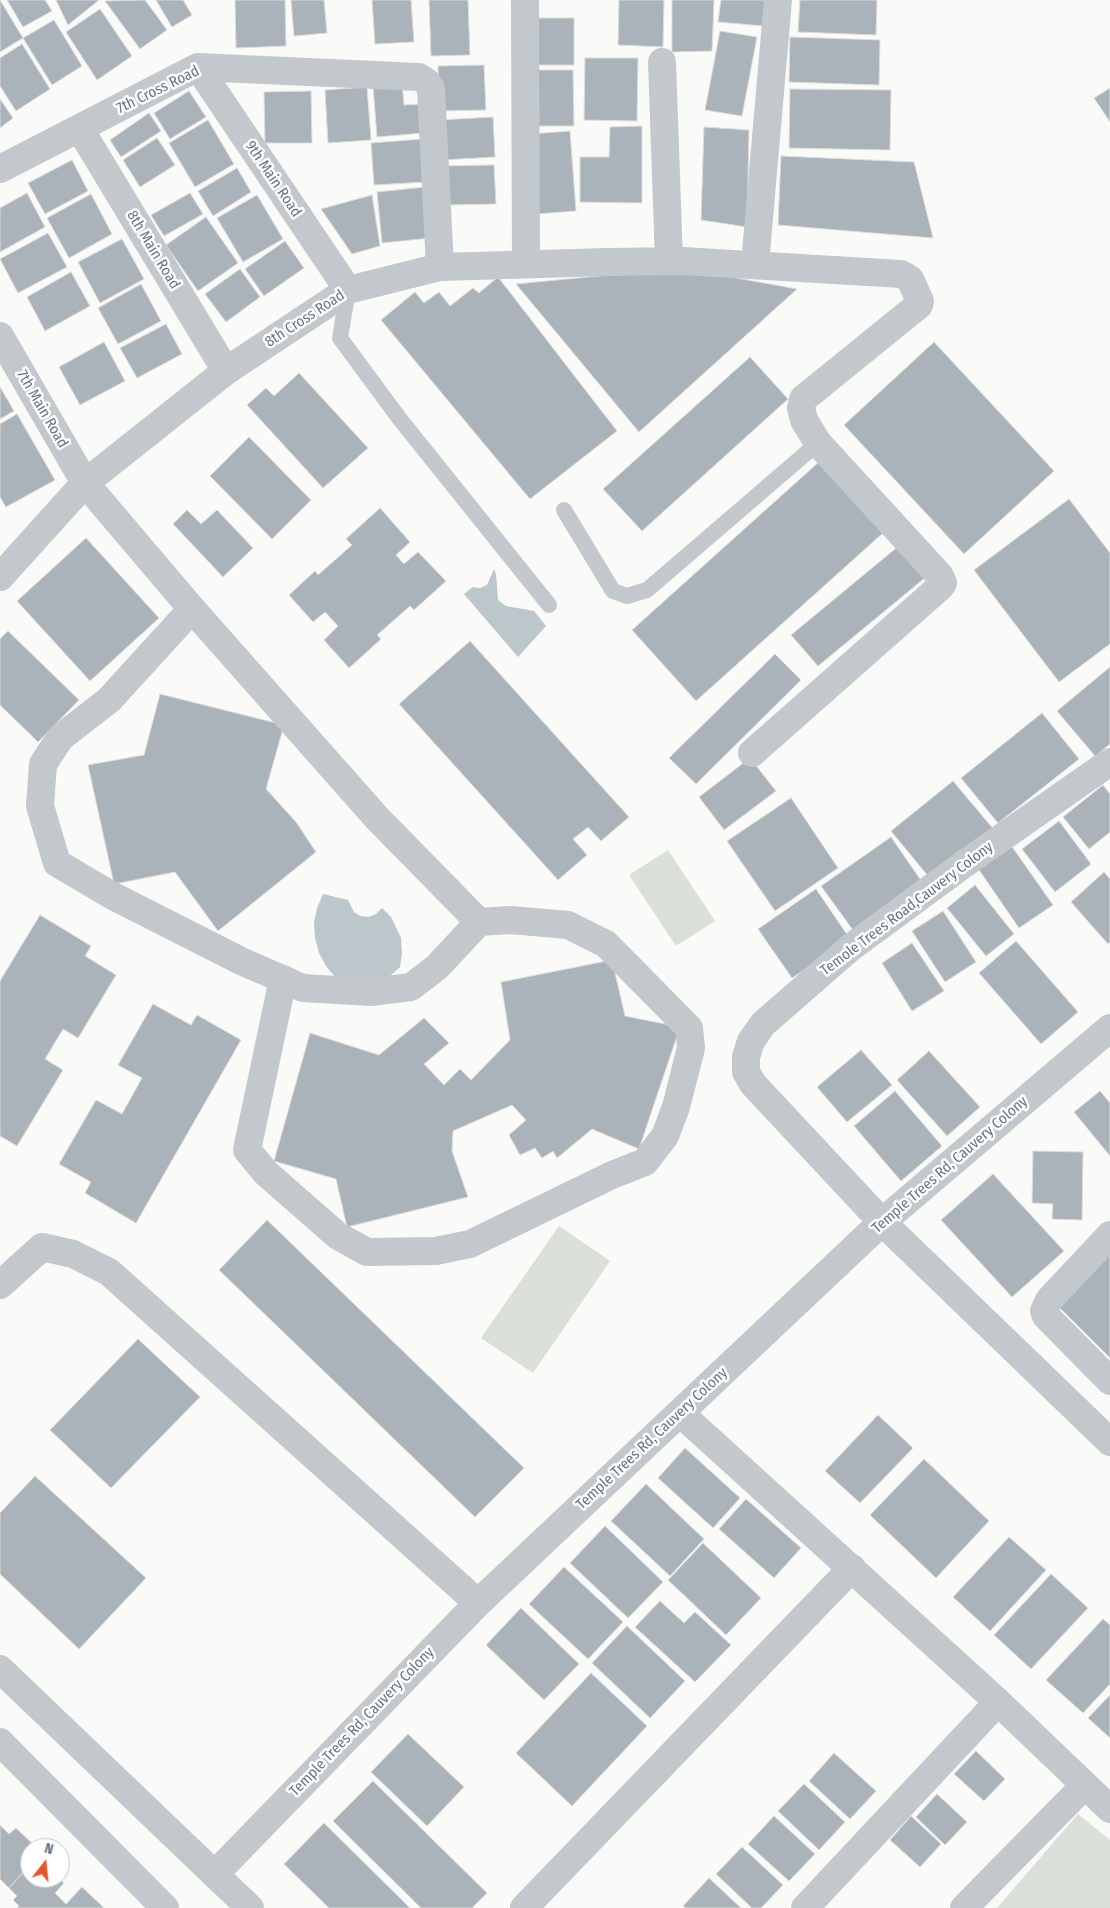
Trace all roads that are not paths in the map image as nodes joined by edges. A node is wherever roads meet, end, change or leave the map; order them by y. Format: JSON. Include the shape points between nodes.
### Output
{"nodes":[{"id":1,"x":524,"y":0,"type":"edge"},
{"id":2,"x":778,"y":0,"type":"edge"},
{"id":3,"x":662,"y":62,"type":"dead end"},
{"id":4,"x":198,"y":67,"type":"junction"},
{"id":5,"x":80,"y":129,"type":"junction"},
{"id":6,"x":0,"y":169,"type":"edge"},
{"id":7,"x":669,"y":261,"type":"junction"},
{"id":8,"x":526,"y":264,"type":"junction"},
{"id":9,"x":755,"y":264,"type":"junction"},
{"id":10,"x":440,"y":266,"type":"junction"},
{"id":11,"x":348,"y":290,"type":"junction"},
{"id":12,"x":0,"y":336,"type":"edge"},
{"id":13,"x":226,"y":372,"type":"junction"},
{"id":14,"x":818,"y":443,"type":"junction"},
{"id":15,"x":85,"y":483,"type":"junction"},
{"id":16,"x":564,"y":510,"type":"dead end"},
{"id":17,"x":0,"y":577,"type":"edge"},
{"id":18,"x":550,"y":605,"type":"dead end"},
{"id":19,"x":192,"y":609,"type":"junction"},
{"id":20,"x":752,"y":753,"type":"dead end"},
{"id":21,"x":1110,"y":762,"type":"edge"},
{"id":22,"x":478,"y":922,"type":"junction"},
{"id":23,"x":283,"y":979,"type":"junction"},
{"id":24,"x":1110,"y":1028,"type":"edge"},
{"id":25,"x":882,"y":1222,"type":"junction"},
{"id":26,"x":1110,"y":1235,"type":"edge"},
{"id":27,"x":0,"y":1285,"type":"edge"},
{"id":28,"x":1110,"y":1381,"type":"edge"},
{"id":29,"x":680,"y":1413,"type":"junction"},
{"id":30,"x":1110,"y":1442,"type":"edge"},
{"id":31,"x":852,"y":1568,"type":"junction"},
{"id":32,"x":478,"y":1602,"type":"junction"},
{"id":33,"x":0,"y":1669,"type":"edge"},
{"id":34,"x":998,"y":1702,"type":"junction"},
{"id":35,"x":0,"y":1742,"type":"edge"},
{"id":36,"x":1084,"y":1786,"type":"junction"},
{"id":37,"x":1110,"y":1809,"type":"edge"},
{"id":38,"x":215,"y":1874,"type":"junction"},
{"id":39,"x":165,"y":1908,"type":"edge"},
{"id":40,"x":250,"y":1908,"type":"edge"},
{"id":41,"x":524,"y":1908,"type":"edge"},
{"id":42,"x":805,"y":1908,"type":"edge"},
{"id":43,"x":964,"y":1908,"type":"edge"}],
"edges":[{"from":1,"to":8,"type":"street"},
{"from":2,"to":9,"type":"street"},
{"from":3,"to":7,"type":"street"},
{"from":4,"to":5,"type":"street","name":"7th Cross Road"},
{"from":4,"to":10,"type":"street","name":"7th Cross Road","via":[[419,77],[427,82],[431,89]]},
{"from":4,"to":11,"type":"street","name":"9th Main Road"},
{"from":5,"to":6,"type":"street","name":"7th Cross Road"},
{"from":5,"to":13,"type":"street","name":"8th Main Road"},
{"from":7,"to":8,"type":"street","name":"8th Cross Road"},
{"from":7,"to":9,"type":"street","name":"8th Cross Road"},
{"from":8,"to":10,"type":"street","name":"8th Cross Road"},
{"from":9,"to":14,"type":"street","name":"8th Cross Road","via":[[901,274],[910,279],[920,301],[803,399],[804,420]]},
{"from":10,"to":11,"type":"street","name":"8th Cross Road"},
{"from":11,"to":13,"type":"street","name":"8th Cross Road"},
{"from":11,"to":18,"type":"lane","via":[[340,338],[399,418]]},
{"from":12,"to":15,"type":"street","name":"7th Main Road"},
{"from":13,"to":15,"type":"street","name":"8th Cross Road"},
{"from":14,"to":16,"type":"lane","via":[[647,590],[627,596],[613,591]]},
{"from":14,"to":20,"type":"street","via":[[943,583]]},
{"from":15,"to":17,"type":"street","name":"8th Cross Road"},
{"from":15,"to":19,"type":"street","name":"7th Main Road"},
{"from":19,"to":22,"type":"street","name":"7th Main Road","via":[[377,818]]},
{"from":19,"to":23,"type":"street","via":[[109,700],[60,738],[43,764],[40,806],[57,863],[111,895]]},
{"from":21,"to":25,"type":"street","name":"Temole Trees Road,Cauvery Colony","via":[[850,948],[763,1024],[751,1041],[746,1072],[753,1084]]},
{"from":22,"to":23,"type":"street","via":[[437,967],[411,987],[371,992],[303,988]]},
{"from":22,"to":23,"type":"street","via":[[510,920],[568,925],[606,944],[689,1028],[691,1048],[676,1107],[664,1136],[644,1162],[470,1244],[436,1252],[367,1252],[338,1236],[266,1173],[247,1150]]},
{"from":24,"to":25,"type":"street","name":"Temple Trees Rd, Cauvery Colony"},
{"from":25,"to":29,"type":"street","name":"Temple Trees Rd, Cauvery Colony"},
{"from":25,"to":30,"type":"street"},
{"from":26,"to":28,"type":"street","via":[[1049,1300],[1044,1311]]},
{"from":27,"to":32,"type":"street","via":[[42,1247],[73,1254],[109,1272]]},
{"from":29,"to":31,"type":"street"},
{"from":29,"to":32,"type":"street","name":"Temple Trees Rd, Cauvery Colony"},
{"from":31,"to":34,"type":"street"},
{"from":31,"to":41,"type":"street"},
{"from":32,"to":38,"type":"street","name":"Temple Trees Rd, Cauvery Colony"},
{"from":33,"to":38,"type":"street"},
{"from":34,"to":36,"type":"street"},
{"from":34,"to":42,"type":"street"},
{"from":35,"to":39,"type":"street"},
{"from":36,"to":37,"type":"street"},
{"from":36,"to":43,"type":"street"},
{"from":38,"to":40,"type":"street"}]}
